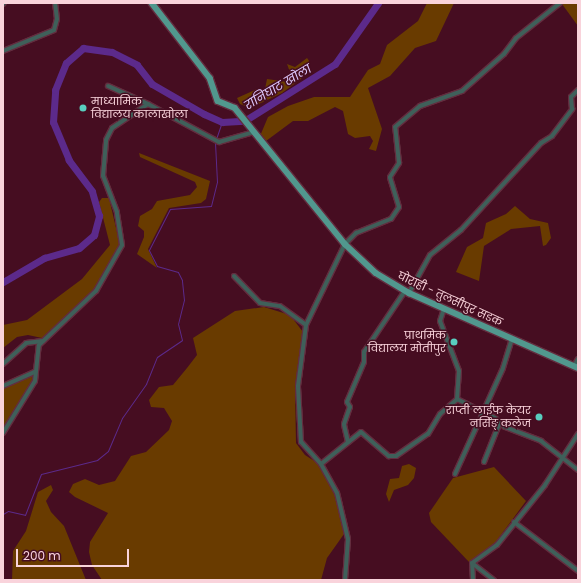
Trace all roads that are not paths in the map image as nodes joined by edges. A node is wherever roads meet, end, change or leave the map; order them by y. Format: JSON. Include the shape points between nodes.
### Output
{"nodes":[{"id":1,"x":55,"y":3,"type":"edge"},
{"id":2,"x":152,"y":3,"type":"edge"},
{"id":3,"x":560,"y":3,"type":"edge"},
{"id":4,"x":4,"y":49,"type":"edge"},
{"id":5,"x":108,"y":86,"type":"dead end"},
{"id":6,"x":578,"y":90,"type":"edge"},
{"id":7,"x":148,"y":104,"type":"junction"},
{"id":8,"x":253,"y":132,"type":"junction"},
{"id":9,"x":345,"y":244,"type":"junction"},
{"id":10,"x":234,"y":276,"type":"dead end"},
{"id":11,"x":407,"y":292,"type":"junction"},
{"id":12,"x":444,"y":309,"type":"junction"},
{"id":13,"x":306,"y":325,"type":"junction"},
{"id":14,"x":512,"y":339,"type":"junction"},
{"id":15,"x":44,"y":341,"type":"junction"},
{"id":16,"x":578,"y":359,"type":"edge"},
{"id":17,"x":3,"y":364,"type":"edge"},
{"id":18,"x":576,"y":367,"type":"edge"},
{"id":19,"x":36,"y":371,"type":"junction"},
{"id":20,"x":3,"y":386,"type":"edge"},
{"id":21,"x":457,"y":399,"type":"junction"},
{"id":22,"x":482,"y":411,"type":"junction"},
{"id":23,"x":500,"y":422,"type":"junction"},
{"id":24,"x":3,"y":433,"type":"edge"},
{"id":25,"x":578,"y":434,"type":"edge"},
{"id":26,"x":348,"y":442,"type":"junction"},
{"id":27,"x":564,"y":458,"type":"junction"},
{"id":28,"x":484,"y":462,"type":"dead end"},
{"id":29,"x":321,"y":464,"type":"junction"},
{"id":30,"x":578,"y":470,"type":"edge"},
{"id":31,"x":455,"y":474,"type":"dead end"},
{"id":32,"x":514,"y":522,"type":"junction"},
{"id":33,"x":472,"y":563,"type":"junction"},
{"id":34,"x":578,"y":571,"type":"edge"},
{"id":35,"x":345,"y":580,"type":"edge"},
{"id":36,"x":473,"y":580,"type":"edge"},
{"id":37,"x":494,"y":580,"type":"edge"}],
"edges":[{"from":1,"to":4,"type":"street","via":[[57,19],[54,30],[46,36]]},
{"from":2,"to":8,"type":"main road","name":"घोराही - तुलसीपुर सडक","via":[[210,78],[218,101],[235,108]]},
{"from":3,"to":9,"type":"street","via":[[516,38],[504,54],[462,90],[420,106],[395,127],[399,164],[390,177],[399,207],[391,218],[356,233]]},
{"from":5,"to":7,"type":"street"},
{"from":6,"to":11,"type":"street","via":[[571,97],[572,109],[552,136],[540,143],[461,230],[430,255]]},
{"from":7,"to":8,"type":"street","via":[[219,142]]},
{"from":7,"to":15,"type":"street","via":[[112,128],[106,140],[107,160],[103,176],[117,212],[122,240],[120,251],[96,291]]},
{"from":8,"to":9,"type":"main road","name":"घोराही - तुलसीपुर सडक"},
{"from":9,"to":11,"type":"main road","name":"घोराही - तुलसीपुर सडक","via":[[376,273]]},
{"from":9,"to":13,"type":"street"},
{"from":10,"to":13,"type":"street","via":[[260,303],[280,306]]},
{"from":11,"to":12,"type":"main road","name":"घोराही - तुलसीपुर सडक"},
{"from":11,"to":26,"type":"street","via":[[364,352],[364,362],[348,402],[350,407],[344,424]]},
{"from":12,"to":14,"type":"main road","name":"घोराही - तुलसीपुर सडक"},
{"from":12,"to":21,"type":"street","via":[[440,321],[459,371]]},
{"from":13,"to":29,"type":"street","via":[[298,386],[301,442]]},
{"from":14,"to":18,"type":"main road","name":"घोराही - तुलसीपुर सडक"},
{"from":14,"to":22,"type":"street"},
{"from":15,"to":17,"type":"street","via":[[26,343]]},
{"from":15,"to":19,"type":"street","via":[[35,356]]},
{"from":16,"to":18,"type":"street"},
{"from":19,"to":20,"type":"street"},
{"from":19,"to":24,"type":"street","via":[[27,399]]},
{"from":21,"to":22,"type":"street"},
{"from":21,"to":26,"type":"street","via":[[440,414],[428,434],[396,456],[389,456],[361,432]]},
{"from":22,"to":23,"type":"street"},
{"from":22,"to":31,"type":"street"},
{"from":23,"to":27,"type":"street","via":[[541,441]]},
{"from":23,"to":28,"type":"street"},
{"from":25,"to":27,"type":"street"},
{"from":26,"to":29,"type":"street"},
{"from":27,"to":30,"type":"street"},
{"from":27,"to":32,"type":"street"},
{"from":29,"to":35,"type":"street","via":[[337,493],[347,530]]},
{"from":32,"to":33,"type":"street","via":[[498,545]]},
{"from":32,"to":34,"type":"street"},
{"from":33,"to":36,"type":"street"},
{"from":33,"to":37,"type":"street"}]}
